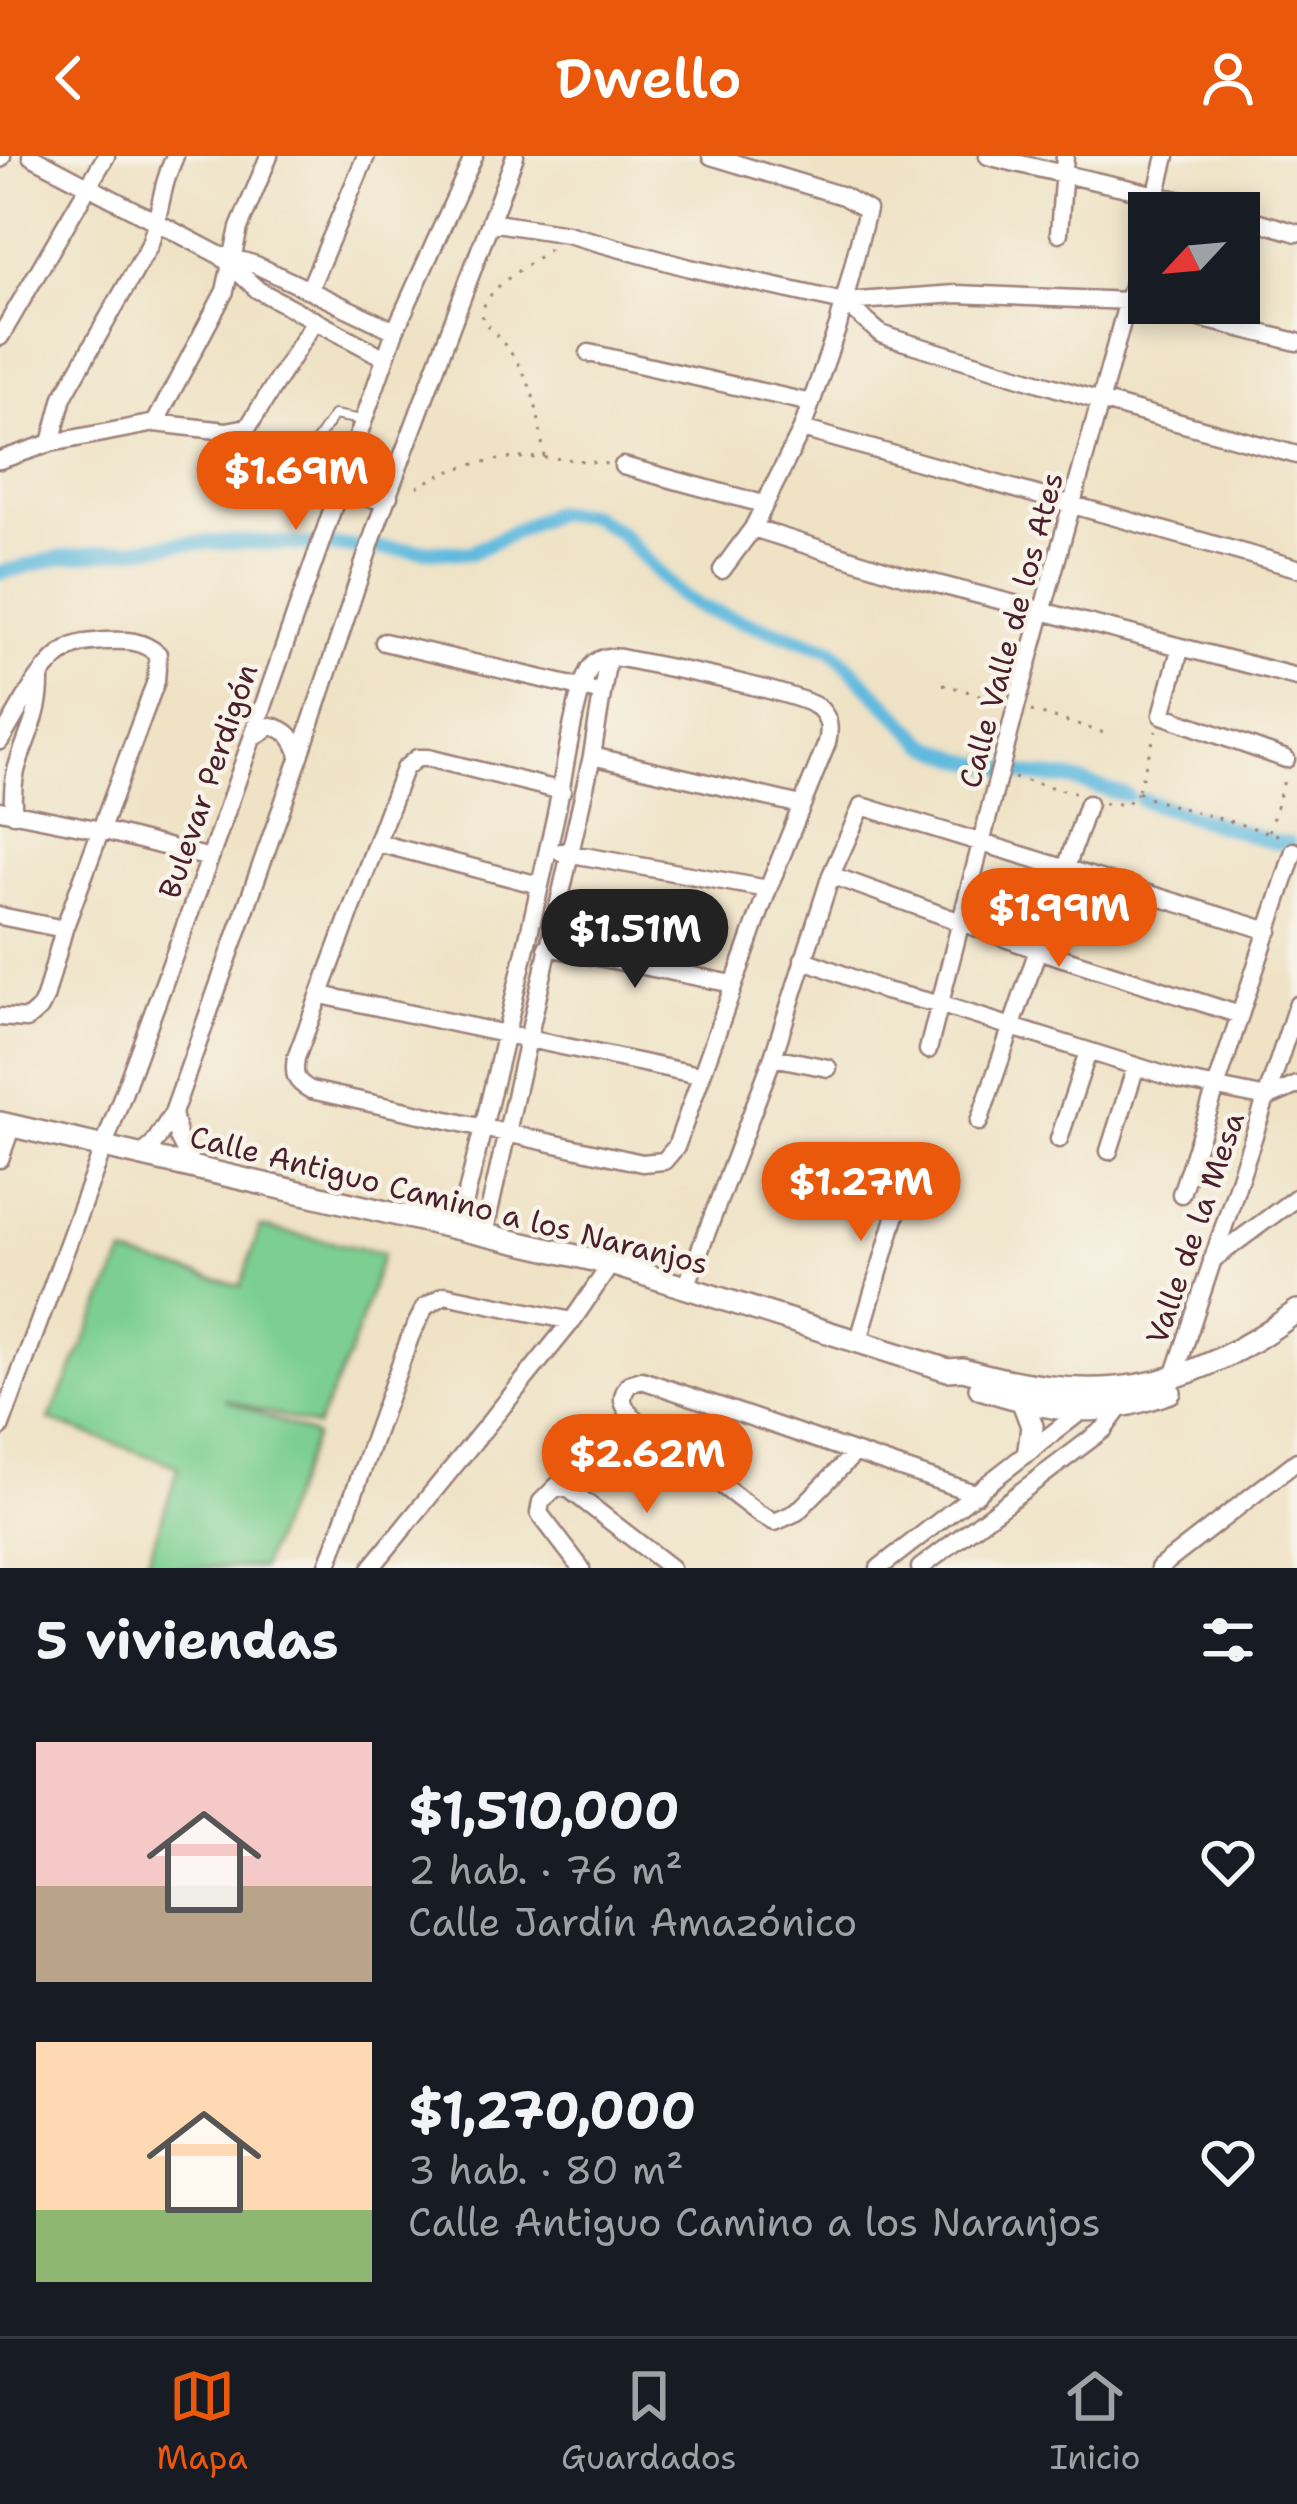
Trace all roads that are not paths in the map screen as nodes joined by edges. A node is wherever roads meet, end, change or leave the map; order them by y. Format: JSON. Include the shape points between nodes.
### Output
{"nodes":[{"id":1,"x":31,"y":156,"type":"edge"},
{"id":2,"x":106,"y":156,"type":"edge"},
{"id":3,"x":175,"y":156,"type":"edge"},
{"id":4,"x":269,"y":156,"type":"edge"},
{"id":5,"x":366,"y":156,"type":"edge"},
{"id":6,"x":474,"y":156,"type":"edge"},
{"id":7,"x":514,"y":156,"type":"edge"},
{"id":8,"x":711,"y":156,"type":"edge"},
{"id":9,"x":988,"y":156,"type":"edge"},
{"id":10,"x":1065,"y":156,"type":"edge"},
{"id":11,"x":1166,"y":156,"type":"edge"},
{"id":12,"x":1064,"y":176,"type":"junction"},
{"id":13,"x":86,"y":184,"type":"junction"},
{"id":14,"x":1152,"y":192,"type":"edge"},
{"id":15,"x":1157,"y":192,"type":"edge"},
{"id":16,"x":490,"y":222,"type":"junction"},
{"id":17,"x":1260,"y":222,"type":"edge"},
{"id":18,"x":158,"y":223,"type":"junction"},
{"id":19,"x":1059,"y":233,"type":"dead end"},
{"id":20,"x":1297,"y":233,"type":"edge"},
{"id":21,"x":229,"y":260,"type":"junction"},
{"id":22,"x":309,"y":290,"type":"junction"},
{"id":23,"x":1128,"y":301,"type":"edge"},
{"id":24,"x":844,"y":302,"type":"junction"},
{"id":25,"x":1128,"y":308,"type":"edge"},
{"id":26,"x":314,"y":322,"type":"junction"},
{"id":27,"x":1221,"y":324,"type":"edge"},
{"id":28,"x":395,"y":331,"type":"junction"},
{"id":29,"x":0,"y":337,"type":"edge"},
{"id":30,"x":1297,"y":343,"type":"edge"},
{"id":31,"x":589,"y":353,"type":"dead end"},
{"id":32,"x":385,"y":358,"type":"junction"},
{"id":33,"x":1100,"y":401,"type":"junction"},
{"id":34,"x":811,"y":403,"type":"junction"},
{"id":35,"x":363,"y":421,"type":"junction"},
{"id":36,"x":155,"y":423,"type":"junction"},
{"id":37,"x":802,"y":429,"type":"junction"},
{"id":38,"x":51,"y":443,"type":"junction"},
{"id":39,"x":1297,"y":455,"type":"edge"},
{"id":40,"x":0,"y":460,"type":"edge"},
{"id":41,"x":302,"y":462,"type":"dead end"},
{"id":42,"x":623,"y":466,"type":"road end"},
{"id":43,"x":343,"y":476,"type":"junction"},
{"id":44,"x":389,"y":496,"type":"junction"},
{"id":45,"x":1072,"y":503,"type":"junction"},
{"id":46,"x":763,"y":504,"type":"junction"},
{"id":47,"x":753,"y":528,"type":"junction"},
{"id":48,"x":1297,"y":568,"type":"edge"},
{"id":49,"x":722,"y":570,"type":"dead end"},
{"id":50,"x":1043,"y":611,"type":"junction"},
{"id":51,"x":384,"y":642,"type":"dead end"},
{"id":52,"x":1180,"y":650,"type":"junction"},
{"id":53,"x":603,"y":658,"type":"junction"},
{"id":54,"x":1297,"y":677,"type":"edge"},
{"id":55,"x":40,"y":679,"type":"junction"},
{"id":56,"x":583,"y":688,"type":"junction"},
{"id":57,"x":604,"y":694,"type":"junction"},
{"id":58,"x":252,"y":738,"type":"junction"},
{"id":59,"x":0,"y":741,"type":"edge"},
{"id":60,"x":300,"y":756,"type":"junction"},
{"id":61,"x":592,"y":756,"type":"junction"},
{"id":62,"x":1286,"y":759,"type":"road end"},
{"id":63,"x":562,"y":790,"type":"junction"},
{"id":64,"x":1088,"y":804,"type":"road end"},
{"id":65,"x":801,"y":805,"type":"junction"},
{"id":66,"x":7,"y":812,"type":"edge"},
{"id":67,"x":101,"y":830,"type":"junction"},
{"id":68,"x":378,"y":843,"type":"junction"},
{"id":69,"x":984,"y":843,"type":"junction"},
{"id":70,"x":1292,"y":845,"type":"road end"},
{"id":71,"x":548,"y":850,"type":"junction"},
{"id":72,"x":568,"y":854,"type":"junction"},
{"id":73,"x":210,"y":858,"type":"junction"},
{"id":74,"x":1066,"y":871,"type":"junction"},
{"id":75,"x":831,"y":875,"type":"junction"},
{"id":76,"x":539,"y":885,"type":"junction"},
{"id":77,"x":768,"y":889,"type":"junction"},
{"id":78,"x":0,"y":916,"type":"edge"},
{"id":79,"x":964,"y":921,"type":"junction"},
{"id":80,"x":64,"y":929,"type":"junction"},
{"id":81,"x":1268,"y":931,"type":"junction"},
{"id":82,"x":547,"y":947,"type":"junction"},
{"id":83,"x":1039,"y":950,"type":"junction"},
{"id":84,"x":803,"y":959,"type":"junction"},
{"id":85,"x":733,"y":984,"type":"junction"},
{"id":86,"x":321,"y":995,"type":"junction"},
{"id":87,"x":942,"y":1005,"type":"junction"},
{"id":88,"x":1297,"y":1005,"type":"edge"},
{"id":89,"x":1240,"y":1015,"type":"junction"},
{"id":90,"x":0,"y":1017,"type":"edge"},
{"id":91,"x":1010,"y":1027,"type":"junction"},
{"id":92,"x":517,"y":1037,"type":"junction"},
{"id":93,"x":928,"y":1050,"type":"dead end"},
{"id":94,"x":1088,"y":1052,"type":"junction"},
{"id":95,"x":773,"y":1057,"type":"junction"},
{"id":96,"x":1136,"y":1066,"type":"junction"},
{"id":97,"x":829,"y":1068,"type":"dead end"},
{"id":98,"x":700,"y":1076,"type":"junction"},
{"id":99,"x":1297,"y":1085,"type":"edge"},
{"id":100,"x":1214,"y":1088,"type":"junction"},
{"id":101,"x":1268,"y":1098,"type":"junction"},
{"id":102,"x":173,"y":1113,"type":"junction"},
{"id":103,"x":979,"y":1123,"type":"dead end"},
{"id":104,"x":6,"y":1124,"type":"edge"},
{"id":105,"x":484,"y":1128,"type":"junction"},
{"id":106,"x":507,"y":1134,"type":"junction"},
{"id":107,"x":1059,"y":1139,"type":"dead end"},
{"id":108,"x":104,"y":1146,"type":"junction"},
{"id":109,"x":1109,"y":1151,"type":"dead end"},
{"id":110,"x":141,"y":1155,"type":"junction"},
{"id":111,"x":0,"y":1159,"type":"edge"},
{"id":112,"x":912,"y":1160,"type":"dead end"},
{"id":113,"x":194,"y":1168,"type":"junction"},
{"id":114,"x":1181,"y":1194,"type":"dead end"},
{"id":115,"x":1297,"y":1197,"type":"edge"},
{"id":116,"x":458,"y":1229,"type":"junction"},
{"id":117,"x":484,"y":1234,"type":"junction"},
{"id":118,"x":1211,"y":1260,"type":"junction"},
{"id":119,"x":611,"y":1264,"type":"junction"},
{"id":120,"x":686,"y":1287,"type":"junction"},
{"id":121,"x":1297,"y":1311,"type":"edge"},
{"id":122,"x":572,"y":1321,"type":"junction"},
{"id":123,"x":1297,"y":1328,"type":"edge"},
{"id":124,"x":858,"y":1343,"type":"junction"},
{"id":125,"x":948,"y":1370,"type":"junction"},
{"id":126,"x":1174,"y":1376,"type":"junction"},
{"id":127,"x":1100,"y":1391,"type":"junction"},
{"id":128,"x":1125,"y":1397,"type":"junction"},
{"id":129,"x":1023,"y":1402,"type":"junction"},
{"id":130,"x":1082,"y":1412,"type":"junction"},
{"id":131,"x":0,"y":1427,"type":"edge"},
{"id":132,"x":1029,"y":1449,"type":"junction"},
{"id":133,"x":855,"y":1453,"type":"junction"},
{"id":134,"x":1297,"y":1461,"type":"edge"},
{"id":135,"x":977,"y":1494,"type":"junction"},
{"id":136,"x":327,"y":1568,"type":"edge"},
{"id":137,"x":371,"y":1568,"type":"edge"},
{"id":138,"x":581,"y":1568,"type":"edge"},
{"id":139,"x":671,"y":1568,"type":"edge"},
{"id":140,"x":879,"y":1568,"type":"edge"},
{"id":141,"x":920,"y":1568,"type":"edge"},
{"id":142,"x":1159,"y":1568,"type":"edge"}],
"edges":[{"from":1,"to":13,"type":"street"},
{"from":2,"to":13,"type":"street"},
{"from":3,"to":18,"type":"street","via":[[158,198]]},
{"from":4,"to":21,"type":"street"},
{"from":5,"to":22,"type":"street"},
{"from":6,"to":28,"type":"street","name":"Bulevar Perdigón"},
{"from":7,"to":16,"type":"street"},
{"from":8,"to":24,"type":"street","via":[[867,210]]},
{"from":9,"to":12,"type":"street"},
{"from":10,"to":12,"type":"street"},
{"from":11,"to":15,"type":"street"},
{"from":12,"to":14,"type":"street"},
{"from":12,"to":19,"type":"street"},
{"from":13,"to":18,"type":"street"},
{"from":13,"to":29,"type":"street"},
{"from":16,"to":24,"type":"street"},
{"from":16,"to":44,"type":"street"},
{"from":17,"to":20,"type":"street"},
{"from":18,"to":21,"type":"street"},
{"from":18,"to":38,"type":"street","via":[[63,397]]},
{"from":21,"to":22,"type":"street"},
{"from":21,"to":26,"type":"street","via":[[259,290]]},
{"from":21,"to":36,"type":"street","via":[[225,291]]},
{"from":22,"to":28,"type":"street"},
{"from":23,"to":24,"type":"street","via":[[956,294]]},
{"from":24,"to":33,"type":"street","via":[[881,334]]},
{"from":24,"to":34,"type":"street"},
{"from":25,"to":33,"type":"street","name":"Calle Valle de los Ates"},
{"from":26,"to":32,"type":"street"},
{"from":26,"to":36,"type":"street","via":[[248,427]]},
{"from":27,"to":30,"type":"street"},
{"from":28,"to":32,"type":"street","name":"Bulevar Perdigón"},
{"from":31,"to":34,"type":"street"},
{"from":32,"to":35,"type":"street","name":"Bulevar Perdigón"},
{"from":33,"to":39,"type":"street"},
{"from":33,"to":45,"type":"street","name":"Calle Valle de los Ates"},
{"from":34,"to":37,"type":"street"},
{"from":35,"to":41,"type":"lane","via":[[334,415]]},
{"from":35,"to":43,"type":"street","name":"Bulevar Perdigón"},
{"from":36,"to":38,"type":"street"},
{"from":37,"to":45,"type":"street"},
{"from":37,"to":46,"type":"street"},
{"from":38,"to":40,"type":"street"},
{"from":42,"to":46,"type":"street"},
{"from":43,"to":44,"type":"street","via":[[356,496]]},
{"from":43,"to":58,"type":"street","name":"Bulevar Perdigón"},
{"from":44,"to":60,"type":"street"},
{"from":45,"to":48,"type":"street"},
{"from":45,"to":50,"type":"street","name":"Calle Valle de los Ates"},
{"from":46,"to":47,"type":"street"},
{"from":47,"to":49,"type":"street"},
{"from":47,"to":50,"type":"street"},
{"from":50,"to":52,"type":"street"},
{"from":50,"to":69,"type":"street","name":"Calle Valle de los Ates"},
{"from":51,"to":56,"type":"street"},
{"from":52,"to":54,"type":"street"},
{"from":52,"to":62,"type":"street","via":[[1162,715]]},
{"from":53,"to":56,"type":"street"},
{"from":53,"to":57,"type":"street"},
{"from":53,"to":65,"type":"street","via":[[796,698],[823,711],[827,743]]},
{"from":55,"to":59,"type":"street"},
{"from":55,"to":66,"type":"street"},
{"from":55,"to":67,"type":"street","via":[[81,643],[140,642],[158,655],[156,681]]},
{"from":56,"to":57,"type":"street"},
{"from":56,"to":63,"type":"street"},
{"from":57,"to":61,"type":"street"},
{"from":58,"to":60,"type":"street","via":[[282,728]]},
{"from":58,"to":73,"type":"street","name":"Bulevar Perdigón"},
{"from":60,"to":102,"type":"street"},
{"from":61,"to":65,"type":"street"},
{"from":61,"to":72,"type":"street"},
{"from":63,"to":68,"type":"street","via":[[417,758],[404,769]]},
{"from":63,"to":71,"type":"street"},
{"from":64,"to":74,"type":"street"},
{"from":65,"to":77,"type":"street"},
{"from":66,"to":67,"type":"street"},
{"from":67,"to":73,"type":"street"},
{"from":67,"to":80,"type":"street"},
{"from":68,"to":76,"type":"street"},
{"from":68,"to":86,"type":"street"},
{"from":69,"to":74,"type":"street"},
{"from":69,"to":75,"type":"street","via":[[862,806]]},
{"from":69,"to":79,"type":"street","name":"Calle Valle de los Ates"},
{"from":70,"to":81,"type":"street"},
{"from":71,"to":72,"type":"street"},
{"from":71,"to":76,"type":"street"},
{"from":72,"to":77,"type":"street"},
{"from":72,"to":82,"type":"street"},
{"from":73,"to":108,"type":"street","name":"Bulevar Perdigón"},
{"from":74,"to":81,"type":"street"},
{"from":74,"to":83,"type":"street"},
{"from":75,"to":79,"type":"street"},
{"from":75,"to":84,"type":"street"},
{"from":76,"to":92,"type":"street"},
{"from":77,"to":85,"type":"street"},
{"from":78,"to":80,"type":"street"},
{"from":79,"to":83,"type":"street"},
{"from":79,"to":87,"type":"street","name":"Calle Valle de los Ates"},
{"from":80,"to":90,"type":"street","via":[[40,1008],[27,1018]]},
{"from":81,"to":89,"type":"street"},
{"from":82,"to":85,"type":"street"},
{"from":82,"to":92,"type":"street"},
{"from":83,"to":89,"type":"street"},
{"from":83,"to":91,"type":"street"},
{"from":84,"to":87,"type":"street"},
{"from":84,"to":95,"type":"street"},
{"from":85,"to":98,"type":"street"},
{"from":86,"to":92,"type":"street"},
{"from":86,"to":105,"type":"street","via":[[296,1058],[299,1084]]},
{"from":87,"to":91,"type":"street"},
{"from":87,"to":93,"type":"street","name":"Calle Valle de los Ates"},
{"from":88,"to":101,"type":"street","name":"Valle de la Mesa"},
{"from":89,"to":100,"type":"street"},
{"from":91,"to":94,"type":"street"},
{"from":91,"to":103,"type":"street"},
{"from":92,"to":98,"type":"street"},
{"from":92,"to":105,"type":"street"},
{"from":92,"to":106,"type":"street"},
{"from":94,"to":96,"type":"street"},
{"from":94,"to":107,"type":"street"},
{"from":95,"to":97,"type":"street"},
{"from":95,"to":120,"type":"street"},
{"from":96,"to":100,"type":"street"},
{"from":96,"to":109,"type":"street"},
{"from":98,"to":106,"type":"street","via":[[664,1161]]},
{"from":99,"to":101,"type":"street"},
{"from":100,"to":101,"type":"street"},
{"from":100,"to":114,"type":"street"},
{"from":101,"to":118,"type":"street","name":"Valle de la Mesa"},
{"from":102,"to":110,"type":"street"},
{"from":102,"to":113,"type":"street"},
{"from":104,"to":108,"type":"street","name":"Calle Antiguo Camino a los Naranjos"},
{"from":104,"to":111,"type":"street"},
{"from":105,"to":106,"type":"street"},
{"from":105,"to":116,"type":"street"},
{"from":106,"to":117,"type":"street"},
{"from":108,"to":110,"type":"street","name":"Calle Antiguo Camino a los Naranjos"},
{"from":108,"to":131,"type":"street","name":"Bulevar Perdigón"},
{"from":110,"to":113,"type":"street","name":"Calle Antiguo Camino a los Naranjos"},
{"from":112,"to":124,"type":"street"},
{"from":113,"to":116,"type":"street","name":"Calle Antiguo Camino a los Naranjos"},
{"from":115,"to":118,"type":"street"},
{"from":116,"to":117,"type":"street","name":"Calle Antiguo Camino a los Naranjos"},
{"from":117,"to":119,"type":"street","name":"Calle Antiguo Camino a los Naranjos"},
{"from":118,"to":126,"type":"street","name":"Valle de la Mesa"},
{"from":119,"to":120,"type":"street","name":"Calle Antiguo Camino a los Naranjos"},
{"from":119,"to":122,"type":"street"},
{"from":120,"to":124,"type":"street","name":"Calle Antiguo Camino a los Naranjos"},
{"from":121,"to":126,"type":"street","via":[[1250,1345]]},
{"from":122,"to":136,"type":"street","via":[[445,1295],[425,1306]]},
{"from":122,"to":137,"type":"street"},
{"from":123,"to":128,"type":"street","via":[[1223,1370]]},
{"from":124,"to":125,"type":"street","name":"Calle Antiguo Camino a los Naranjos"},
{"from":125,"to":127,"type":"street","name":"Calle Antiguo Camino a los Naranjos"},
{"from":125,"to":129,"type":"street","name":"Calle Antiguo Camino a los Naranjos"},
{"from":126,"to":128,"type":"street"},
{"from":127,"to":128,"type":"street","name":"Calle Antiguo Camino a los Naranjos"},
{"from":127,"to":130,"type":"street"},
{"from":128,"to":130,"type":"street","name":"Calle Antiguo Camino a los Naranjos"},
{"from":128,"to":141,"type":"street","via":[[1103,1429]]},
{"from":129,"to":130,"type":"street","name":"Calle Antiguo Camino a los Naranjos"},
{"from":129,"to":132,"type":"street"},
{"from":130,"to":132,"type":"street"},
{"from":132,"to":135,"type":"street"},
{"from":133,"to":133,"type":"street","via":[[642,1380],[622,1397],[633,1417],[775,1522],[797,1511]]},
{"from":133,"to":135,"type":"street"},
{"from":134,"to":142,"type":"street"},
{"from":135,"to":140,"type":"street"},
{"from":138,"to":139,"type":"street","via":[[539,1513],[557,1486]]}]}
